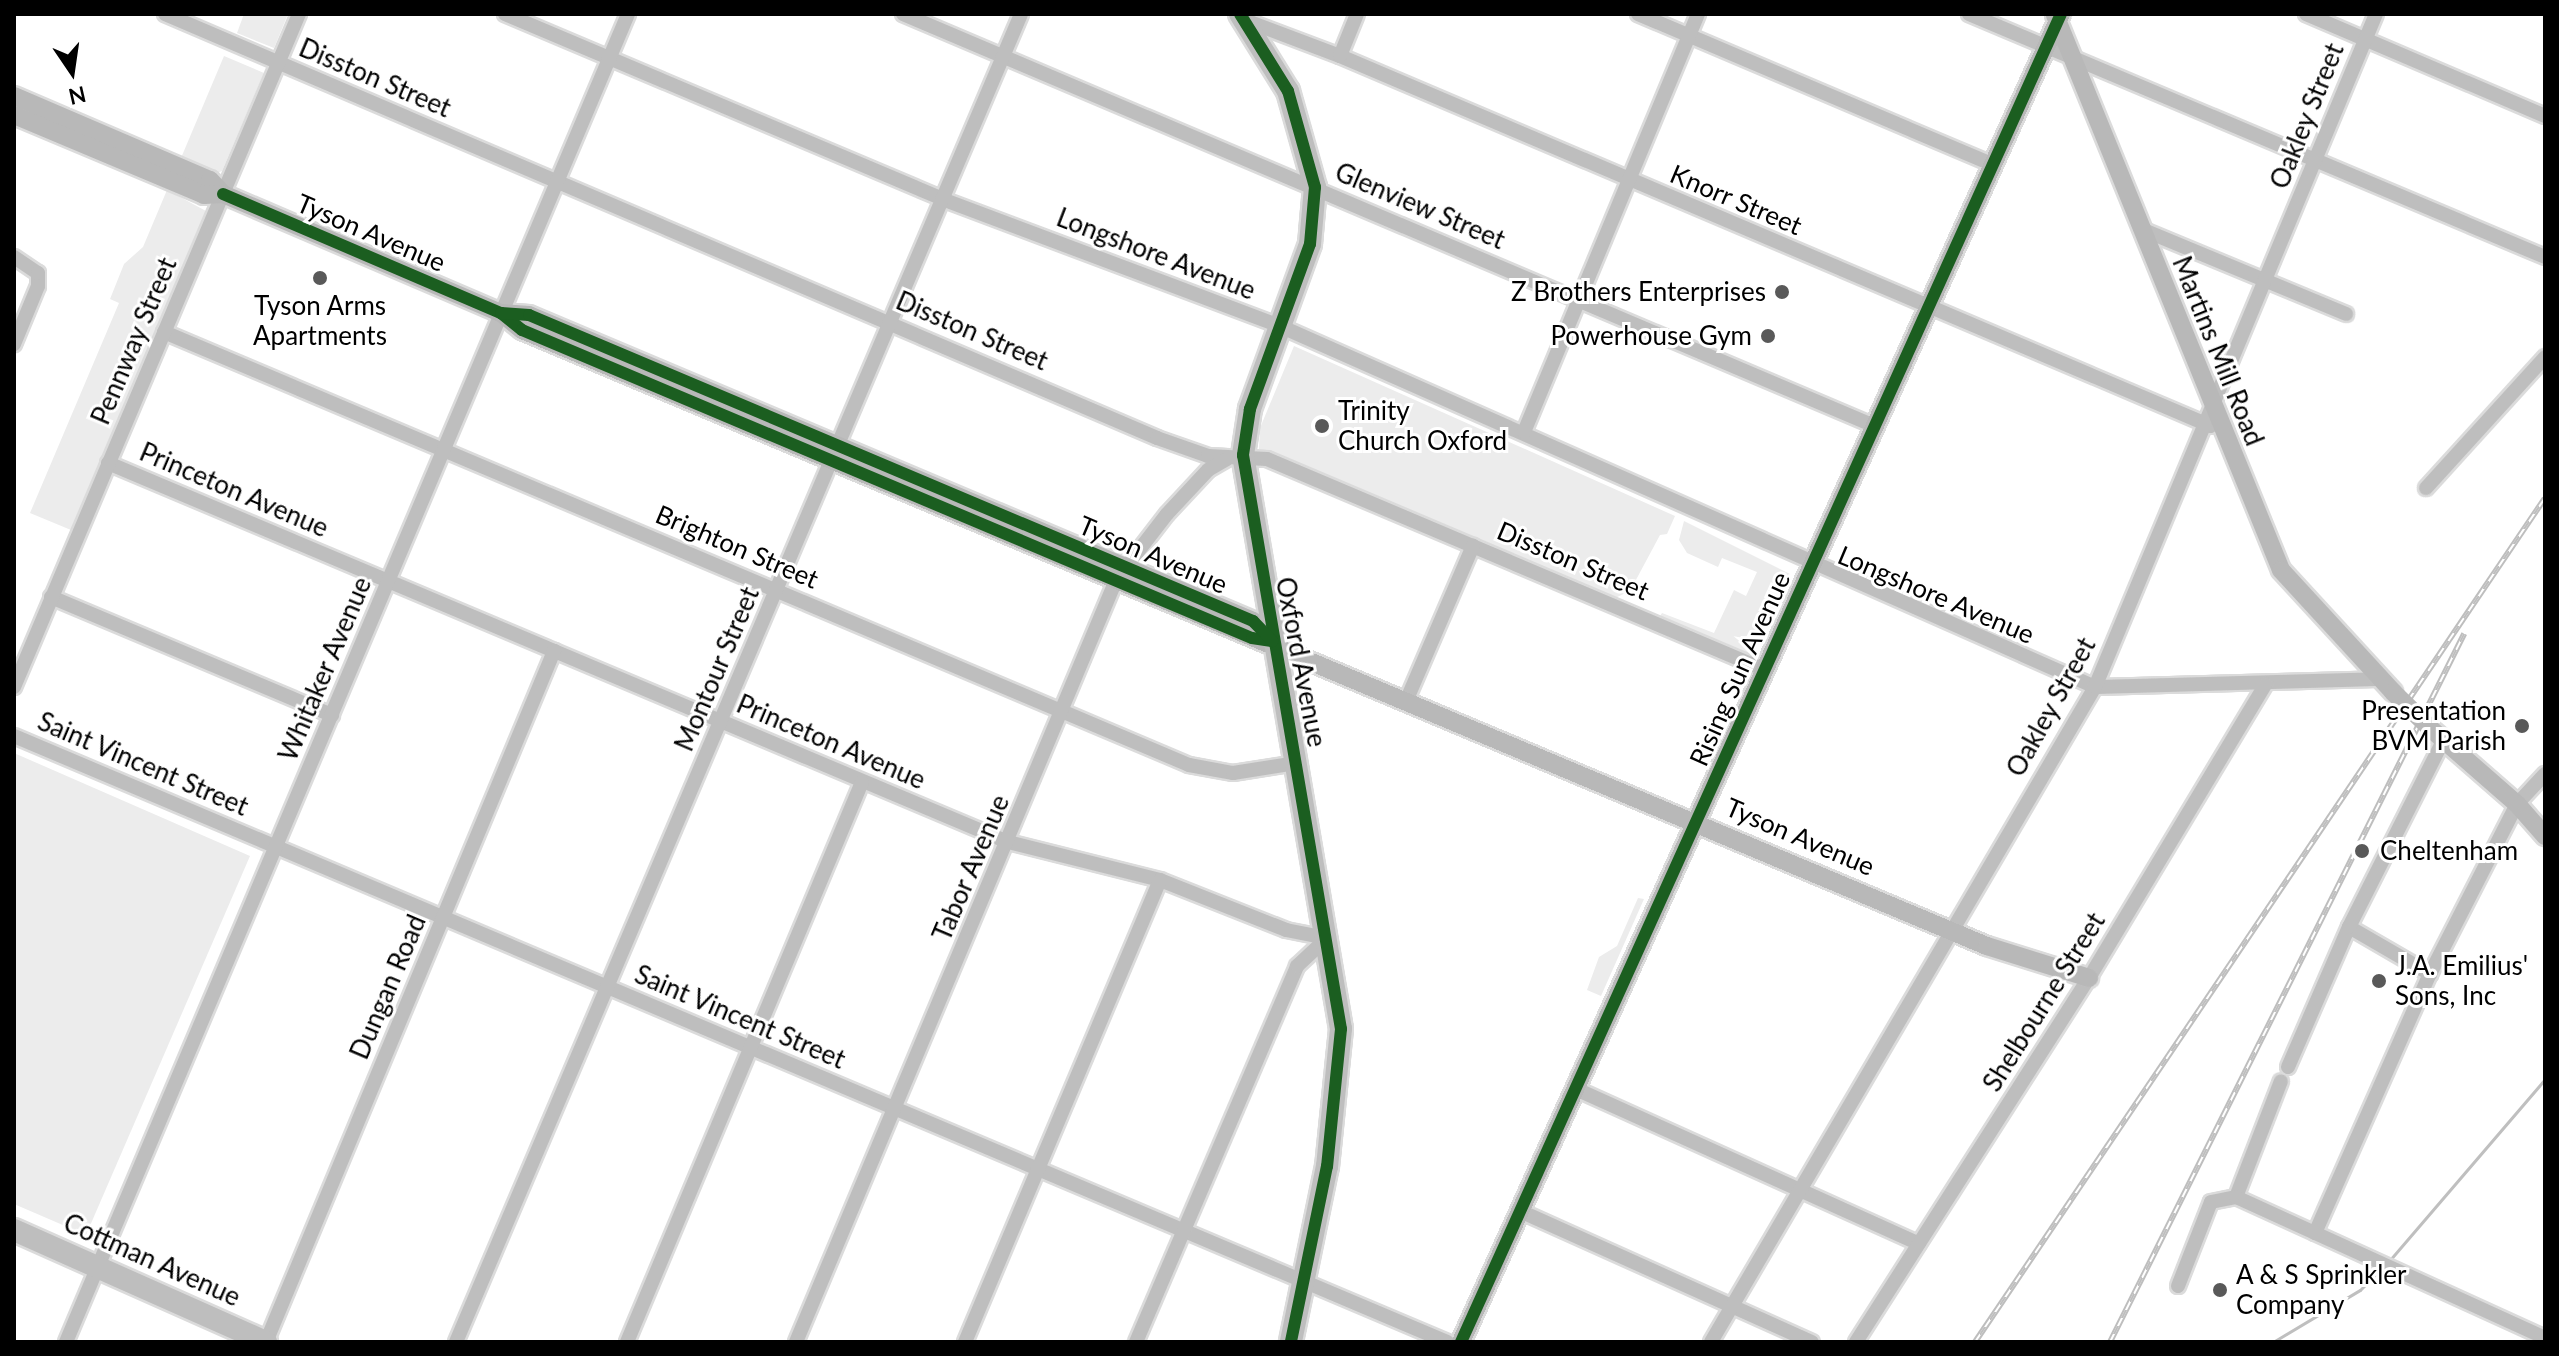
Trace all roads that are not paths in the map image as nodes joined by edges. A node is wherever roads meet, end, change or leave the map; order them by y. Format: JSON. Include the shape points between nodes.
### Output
{"nodes":[{"id":1,"x":165,"y":14,"type":"edge"},
{"id":2,"x":299,"y":14,"type":"edge"},
{"id":3,"x":505,"y":14,"type":"edge"},
{"id":4,"x":628,"y":14,"type":"edge"},
{"id":5,"x":903,"y":14,"type":"edge"},
{"id":6,"x":1021,"y":14,"type":"edge"},
{"id":7,"x":1357,"y":14,"type":"edge"},
{"id":8,"x":1638,"y":14,"type":"edge"},
{"id":9,"x":1698,"y":14,"type":"edge"},
{"id":10,"x":1969,"y":14,"type":"edge"},
{"id":11,"x":2306,"y":14,"type":"edge"},
{"id":12,"x":2376,"y":14,"type":"edge"},
{"id":13,"x":1238,"y":16,"type":"edge"},
{"id":14,"x":2058,"y":16,"type":"edge"},
{"id":15,"x":1689,"y":35,"type":"junction"},
{"id":16,"x":2365,"y":39,"type":"junction"},
{"id":17,"x":2045,"y":47,"type":"junction"},
{"id":18,"x":1003,"y":56,"type":"junction"},
{"id":19,"x":1340,"y":56,"type":"junction"},
{"id":20,"x":609,"y":58,"type":"junction"},
{"id":21,"x":2073,"y":58,"type":"junction"},
{"id":22,"x":277,"y":62,"type":"junction"},
{"id":23,"x":14,"y":96,"type":"edge"},
{"id":24,"x":14,"y":115,"type":"edge"},
{"id":25,"x":2545,"y":116,"type":"edge"},
{"id":26,"x":80,"y":133,"type":"junction"},
{"id":27,"x":2317,"y":158,"type":"junction"},
{"id":28,"x":1992,"y":164,"type":"junction"},
{"id":29,"x":1627,"y":180,"type":"junction"},
{"id":30,"x":557,"y":181,"type":"junction"},
{"id":31,"x":1315,"y":187,"type":"junction"},
{"id":32,"x":223,"y":194,"type":"junction"},
{"id":33,"x":942,"y":199,"type":"junction"},
{"id":34,"x":2141,"y":229,"type":"junction"},
{"id":35,"x":14,"y":257,"type":"edge"},
{"id":36,"x":2545,"y":257,"type":"edge"},
{"id":37,"x":2264,"y":279,"type":"junction"},
{"id":38,"x":1576,"y":299,"type":"junction"},
{"id":39,"x":1928,"y":307,"type":"junction"},
{"id":40,"x":501,"y":313,"type":"junction"},
{"id":41,"x":2346,"y":314,"type":"dead end"},
{"id":42,"x":890,"y":323,"type":"junction"},
{"id":43,"x":1282,"y":327,"type":"junction"},
{"id":44,"x":164,"y":332,"type":"junction"},
{"id":45,"x":14,"y":344,"type":"edge"},
{"id":46,"x":2545,"y":357,"type":"edge"},
{"id":47,"x":2213,"y":421,"type":"junction"},
{"id":48,"x":1872,"y":425,"type":"junction"},
{"id":49,"x":1524,"y":432,"type":"junction"},
{"id":50,"x":443,"y":451,"type":"junction"},
{"id":51,"x":835,"y":452,"type":"junction"},
{"id":52,"x":1243,"y":455,"type":"junction"},
{"id":53,"x":108,"y":463,"type":"junction"},
{"id":54,"x":2426,"y":488,"type":"dead end"},
{"id":55,"x":1473,"y":546,"type":"junction"},
{"id":56,"x":1810,"y":565,"type":"junction"},
{"id":57,"x":1119,"y":573,"type":"junction"},
{"id":58,"x":388,"y":581,"type":"junction"},
{"id":59,"x":777,"y":590,"type":"junction"},
{"id":60,"x":51,"y":597,"type":"junction"},
{"id":61,"x":1272,"y":641,"type":"junction"},
{"id":62,"x":554,"y":651,"type":"junction"},
{"id":63,"x":1765,"y":670,"type":"junction"},
{"id":64,"x":2266,"y":684,"type":"junction"},
{"id":65,"x":2386,"y":686,"type":"junction"},
{"id":66,"x":14,"y":687,"type":"edge"},
{"id":67,"x":2095,"y":687,"type":"junction"},
{"id":68,"x":1407,"y":699,"type":"junction"},
{"id":69,"x":1061,"y":712,"type":"junction"},
{"id":70,"x":332,"y":715,"type":"junction"},
{"id":71,"x":721,"y":722,"type":"junction"},
{"id":72,"x":2437,"y":735,"type":"junction"},
{"id":73,"x":14,"y":736,"type":"edge"},
{"id":74,"x":1297,"y":763,"type":"junction"},
{"id":75,"x":2545,"y":774,"type":"edge"},
{"id":76,"x":862,"y":782,"type":"junction"},
{"id":77,"x":2517,"y":804,"type":"junction"},
{"id":78,"x":1697,"y":821,"type":"junction"},
{"id":79,"x":2545,"y":836,"type":"edge"},
{"id":80,"x":1008,"y":842,"type":"junction"},
{"id":81,"x":276,"y":847,"type":"junction"},
{"id":82,"x":1160,"y":880,"type":"junction"},
{"id":83,"x":443,"y":917,"type":"junction"},
{"id":84,"x":2349,"y":927,"type":"junction"},
{"id":85,"x":1950,"y":930,"type":"junction"},
{"id":86,"x":1327,"y":938,"type":"junction"},
{"id":87,"x":2430,"y":974,"type":"junction"},
{"id":88,"x":2089,"y":978,"type":"junction"},
{"id":89,"x":609,"y":988,"type":"junction"},
{"id":90,"x":751,"y":1048,"type":"junction"},
{"id":91,"x":2288,"y":1067,"type":"dead end"},
{"id":92,"x":2281,"y":1081,"type":"dead end"},
{"id":93,"x":1576,"y":1089,"type":"junction"},
{"id":94,"x":895,"y":1109,"type":"junction"},
{"id":95,"x":1038,"y":1169,"type":"junction"},
{"id":96,"x":1801,"y":1190,"type":"junction"},
{"id":97,"x":2236,"y":1197,"type":"junction"},
{"id":98,"x":1520,"y":1211,"type":"junction"},
{"id":99,"x":14,"y":1230,"type":"edge"},
{"id":100,"x":1184,"y":1230,"type":"junction"},
{"id":101,"x":2315,"y":1233,"type":"junction"},
{"id":102,"x":1919,"y":1244,"type":"junction"},
{"id":103,"x":98,"y":1267,"type":"junction"},
{"id":104,"x":1304,"y":1282,"type":"junction"},
{"id":105,"x":2178,"y":1286,"type":"dead end"},
{"id":106,"x":1732,"y":1305,"type":"junction"},
{"id":107,"x":2545,"y":1340,"type":"edge"},
{"id":108,"x":66,"y":1342,"type":"edge"},
{"id":109,"x":266,"y":1342,"type":"edge"},
{"id":110,"x":456,"y":1342,"type":"edge"},
{"id":111,"x":627,"y":1342,"type":"edge"},
{"id":112,"x":796,"y":1342,"type":"edge"},
{"id":113,"x":965,"y":1342,"type":"edge"},
{"id":114,"x":1136,"y":1342,"type":"edge"},
{"id":115,"x":1291,"y":1342,"type":"edge"},
{"id":116,"x":1447,"y":1342,"type":"edge"},
{"id":117,"x":1461,"y":1342,"type":"edge"},
{"id":118,"x":1711,"y":1342,"type":"edge"},
{"id":119,"x":1812,"y":1342,"type":"edge"},
{"id":120,"x":1856,"y":1342,"type":"edge"}],
"edges":[{"from":1,"to":22,"type":"street","name":"Disston Street"},
{"from":2,"to":22,"type":"street","name":"Pennway Street"},
{"from":3,"to":20,"type":"street","name":"Longshore Avenue"},
{"from":4,"to":20,"type":"street","name":"Whitaker Avenue"},
{"from":5,"to":18,"type":"street","name":"Glenview Street"},
{"from":6,"to":18,"type":"street","name":"Montour Street"},
{"from":7,"to":19,"type":"street"},
{"from":8,"to":15,"type":"street"},
{"from":9,"to":15,"type":"street"},
{"from":10,"to":17,"type":"street"},
{"from":11,"to":16,"type":"street"},
{"from":12,"to":16,"type":"street","name":"Oakley Street"},
{"from":13,"to":19,"type":"street","name":"Knorr Street"},
{"from":13,"to":31,"type":"main road","name":"Oxford Avenue","via":[[1288,91]]},
{"from":14,"to":17,"type":"street","name":"Rising Sun Avenue"},
{"from":14,"to":21,"type":"street","name":"Martins Mill Road"},
{"from":15,"to":28,"type":"street"},
{"from":15,"to":29,"type":"street"},
{"from":16,"to":25,"type":"street"},
{"from":16,"to":27,"type":"street","name":"Oakley Street"},
{"from":17,"to":21,"type":"street"},
{"from":17,"to":28,"type":"street","name":"Rising Sun Avenue"},
{"from":18,"to":31,"type":"street","name":"Glenview Street"},
{"from":18,"to":33,"type":"street","name":"Montour Street"},
{"from":19,"to":29,"type":"street","name":"Knorr Street"},
{"from":20,"to":30,"type":"street","name":"Whitaker Avenue"},
{"from":20,"to":33,"type":"street","name":"Longshore Avenue"},
{"from":21,"to":27,"type":"street"},
{"from":21,"to":34,"type":"street","name":"Martins Mill Road"},
{"from":22,"to":30,"type":"street","name":"Disston Street"},
{"from":22,"to":32,"type":"street","name":"Pennway Street"},
{"from":23,"to":26,"type":"street","name":"Tyson Avenue"},
{"from":24,"to":26,"type":"street","name":"Tyson Avenue"},
{"from":26,"to":32,"type":"street","name":"Tyson Avenue","via":[[204,195]]},
{"from":27,"to":36,"type":"street"},
{"from":27,"to":37,"type":"street","name":"Oakley Street"},
{"from":28,"to":39,"type":"street","name":"Rising Sun Avenue"},
{"from":29,"to":38,"type":"street"},
{"from":29,"to":39,"type":"street","name":"Knorr Street"},
{"from":30,"to":40,"type":"street","name":"Whitaker Avenue"},
{"from":30,"to":42,"type":"street","name":"Disston Street"},
{"from":31,"to":38,"type":"street","name":"Glenview Street"},
{"from":31,"to":43,"type":"main road","name":"Oxford Avenue","via":[[1315,226]]},
{"from":32,"to":40,"type":"street","name":"Tyson Avenue"},
{"from":32,"to":44,"type":"street","name":"Pennway Street"},
{"from":33,"to":42,"type":"street","name":"Montour Street"},
{"from":33,"to":43,"type":"street","name":"Longshore Avenue"},
{"from":34,"to":37,"type":"street"},
{"from":34,"to":47,"type":"street","name":"Martins Mill Road"},
{"from":35,"to":45,"type":"street","via":[[38,273],[37,290]]},
{"from":37,"to":41,"type":"street"},
{"from":37,"to":47,"type":"street","name":"Oakley Street"},
{"from":38,"to":48,"type":"street","name":"Glenview Street"},
{"from":38,"to":49,"type":"street"},
{"from":39,"to":47,"type":"street","name":"Knorr Street"},
{"from":39,"to":48,"type":"street","name":"Rising Sun Avenue"},
{"from":40,"to":50,"type":"street","name":"Whitaker Avenue"},
{"from":40,"to":51,"type":"street","name":"Tyson Avenue","via":[[522,330],[670,383]]},
{"from":42,"to":51,"type":"street","name":"Montour Street"},
{"from":42,"to":52,"type":"street","name":"Disston Street","via":[[1157,438],[1208,456]]},
{"from":43,"to":49,"type":"street","name":"Longshore Avenue"},
{"from":43,"to":52,"type":"main road","name":"Oxford Avenue","via":[[1244,427]]},
{"from":44,"to":50,"type":"street","name":"Brighton Street"},
{"from":44,"to":53,"type":"street","name":"Pennway Street"},
{"from":46,"to":54,"type":"street"},
{"from":47,"to":65,"type":"street","name":"Martins Mill Road","via":[[2281,570]]},
{"from":47,"to":67,"type":"street","name":"Oakley Street"},
{"from":48,"to":56,"type":"street","name":"Rising Sun Avenue"},
{"from":49,"to":56,"type":"street","name":"Longshore Avenue"},
{"from":50,"to":58,"type":"street","name":"Whitaker Avenue"},
{"from":50,"to":59,"type":"street","name":"Brighton Street"},
{"from":51,"to":57,"type":"street","name":"Tyson Avenue"},
{"from":51,"to":59,"type":"street","name":"Montour Street"},
{"from":52,"to":55,"type":"street","name":"Disston Street","via":[[1299,472]]},
{"from":52,"to":57,"type":"street","name":"Tabor Avenue","via":[[1208,470]]},
{"from":52,"to":61,"type":"main road","name":"Oxford Avenue"},
{"from":53,"to":58,"type":"street","name":"Princeton Avenue"},
{"from":53,"to":60,"type":"street","name":"Pennway Street"},
{"from":55,"to":63,"type":"street","name":"Disston Street"},
{"from":55,"to":68,"type":"street"},
{"from":56,"to":63,"type":"street","name":"Rising Sun Avenue"},
{"from":56,"to":67,"type":"street","name":"Longshore Avenue"},
{"from":57,"to":61,"type":"street","name":"Tyson Avenue","via":[[1253,621]]},
{"from":57,"to":69,"type":"street","name":"Tabor Avenue"},
{"from":58,"to":62,"type":"street","name":"Princeton Avenue"},
{"from":58,"to":70,"type":"street","name":"Whitaker Avenue"},
{"from":59,"to":69,"type":"street","name":"Brighton Street"},
{"from":59,"to":71,"type":"street","name":"Montour Street"},
{"from":60,"to":66,"type":"street","name":"Pennway Street"},
{"from":60,"to":70,"type":"street"},
{"from":61,"to":68,"type":"street","name":"Tyson Avenue"},
{"from":61,"to":74,"type":"main road","name":"Oxford Avenue"},
{"from":62,"to":71,"type":"street","name":"Princeton Avenue"},
{"from":62,"to":83,"type":"street","name":"Dungan Road"},
{"from":63,"to":78,"type":"street","name":"Rising Sun Avenue"},
{"from":64,"to":65,"type":"street","name":"Longshore Avenue"},
{"from":64,"to":67,"type":"street","name":"Longshore Avenue"},
{"from":64,"to":88,"type":"street","name":"Shelbourne Street"},
{"from":65,"to":72,"type":"street","name":"Martins Mill Road","bridge":true},
{"from":67,"to":85,"type":"street","name":"Oakley Street"},
{"from":68,"to":78,"type":"street","name":"Tyson Avenue"},
{"from":69,"to":74,"type":"street","name":"Brighton Street","via":[[1189,765],[1222,773]]},
{"from":69,"to":80,"type":"street","name":"Tabor Avenue"},
{"from":70,"to":81,"type":"street","name":"Whitaker Avenue"},
{"from":71,"to":76,"type":"street","name":"Princeton Avenue"},
{"from":71,"to":89,"type":"street","name":"Montour Street"},
{"from":72,"to":77,"type":"street","name":"Martins Mill Road"},
{"from":72,"to":84,"type":"street"},
{"from":73,"to":81,"type":"street","name":"Saint Vincent Street"},
{"from":74,"to":86,"type":"main road","name":"Oxford Avenue"},
{"from":75,"to":77,"type":"street"},
{"from":76,"to":80,"type":"street","name":"Princeton Avenue"},
{"from":76,"to":90,"type":"street"},
{"from":77,"to":79,"type":"street","name":"Martins Mill Road"},
{"from":77,"to":87,"type":"street"},
{"from":78,"to":85,"type":"street","name":"Tyson Avenue"},
{"from":78,"to":93,"type":"street","name":"Rising Sun Avenue"},
{"from":80,"to":82,"type":"street","name":"Princeton Avenue"},
{"from":80,"to":94,"type":"street","name":"Tabor Avenue"},
{"from":81,"to":83,"type":"street","name":"Saint Vincent Street"},
{"from":81,"to":103,"type":"street","name":"Whitaker Avenue"},
{"from":82,"to":86,"type":"street","name":"Princeton Avenue","via":[[1286,930]]},
{"from":82,"to":95,"type":"street"},
{"from":83,"to":89,"type":"street","name":"Saint Vincent Street"},
{"from":83,"to":109,"type":"street","name":"Dungan Road"},
{"from":84,"to":87,"type":"street"},
{"from":84,"to":91,"type":"street"},
{"from":85,"to":88,"type":"street","name":"Tyson Avenue","via":[[2026,962]]},
{"from":85,"to":96,"type":"street","name":"Oakley Street"},
{"from":86,"to":100,"type":"street","via":[[1297,966]]},
{"from":86,"to":104,"type":"main road","name":"Oxford Avenue","via":[[1341,1029],[1327,1166]]},
{"from":87,"to":101,"type":"street"},
{"from":88,"to":102,"type":"street","name":"Shelbourne Street"},
{"from":89,"to":90,"type":"street","name":"Saint Vincent Street"},
{"from":89,"to":110,"type":"street","name":"Montour Street"},
{"from":90,"to":94,"type":"street","name":"Saint Vincent Street"},
{"from":90,"to":111,"type":"street"},
{"from":92,"to":97,"type":"street"},
{"from":93,"to":96,"type":"street"},
{"from":93,"to":98,"type":"street","name":"Rising Sun Avenue"},
{"from":94,"to":95,"type":"street","name":"Saint Vincent Street"},
{"from":94,"to":112,"type":"street","name":"Tabor Avenue"},
{"from":95,"to":100,"type":"street","name":"Saint Vincent Street"},
{"from":95,"to":113,"type":"street"},
{"from":96,"to":102,"type":"street"},
{"from":96,"to":106,"type":"street","name":"Oakley Street"},
{"from":97,"to":101,"type":"street"},
{"from":97,"to":105,"type":"street","via":[[2211,1202]]},
{"from":98,"to":106,"type":"street"},
{"from":98,"to":117,"type":"street","name":"Rising Sun Avenue"},
{"from":99,"to":103,"type":"main road","name":"Cottman Avenue"},
{"from":100,"to":104,"type":"street","name":"Saint Vincent Street"},
{"from":100,"to":114,"type":"street"},
{"from":101,"to":107,"type":"street"},
{"from":102,"to":120,"type":"street","name":"Shelbourne Street"},
{"from":103,"to":108,"type":"street","name":"Whitaker Avenue"},
{"from":103,"to":109,"type":"main road","name":"Cottman Avenue"},
{"from":104,"to":115,"type":"main road","name":"Oxford Avenue"},
{"from":104,"to":116,"type":"street","name":"Saint Vincent Street"},
{"from":106,"to":118,"type":"street","name":"Oakley Street"},
{"from":106,"to":119,"type":"street"}]}
